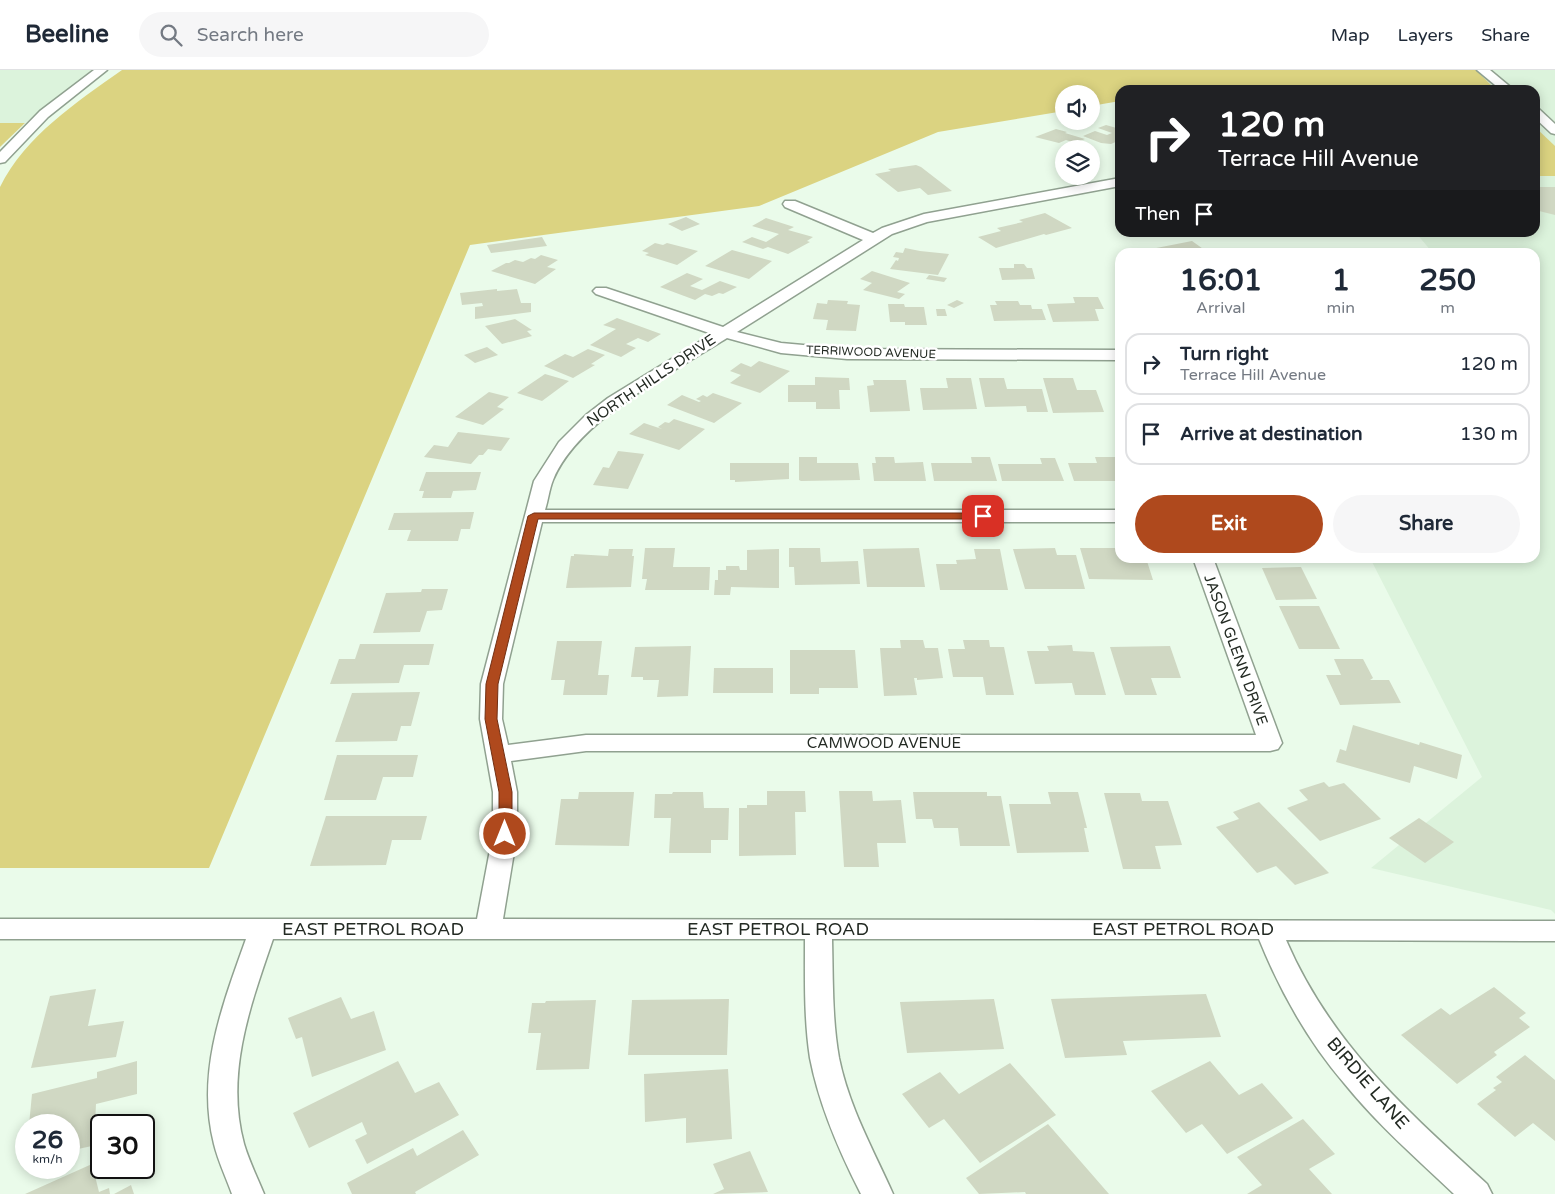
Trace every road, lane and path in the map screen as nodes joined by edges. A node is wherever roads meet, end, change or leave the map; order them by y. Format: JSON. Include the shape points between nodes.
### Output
{"nodes":[{"id":1,"x":101,"y":70,"type":"edge"},
{"id":2,"x":1483,"y":70,"type":"edge"},
{"id":3,"x":1502,"y":85,"type":"edge"},
{"id":4,"x":1540,"y":116,"type":"edge"},
{"id":5,"x":1555,"y":130,"type":"edge"},
{"id":6,"x":0,"y":159,"type":"edge"},
{"id":7,"x":1115,"y":183,"type":"edge"},
{"id":8,"x":790,"y":204,"type":"dead end"},
{"id":9,"x":872,"y":238,"type":"junction"},
{"id":10,"x":600,"y":291,"type":"dead end"},
{"id":11,"x":722,"y":333,"type":"junction"},
{"id":12,"x":1115,"y":355,"type":"edge"},
{"id":13,"x":534,"y":516,"type":"junction"},
{"id":14,"x":1115,"y":516,"type":"edge"},
{"id":15,"x":1205,"y":563,"type":"edge"},
{"id":16,"x":1270,"y":743,"type":"joint"},
{"id":17,"x":498,"y":755,"type":"junction"},
{"id":18,"x":0,"y":929,"type":"edge"},
{"id":19,"x":263,"y":929,"type":"junction"},
{"id":20,"x":488,"y":929,"type":"junction"},
{"id":21,"x":818,"y":929,"type":"junction"},
{"id":22,"x":1268,"y":929,"type":"junction"},
{"id":23,"x":1555,"y":930,"type":"edge"},
{"id":24,"x":248,"y":1194,"type":"edge"},
{"id":25,"x":877,"y":1194,"type":"edge"},
{"id":26,"x":1476,"y":1194,"type":"edge"}],
"edges":[{"from":1,"to":6,"type":"street","via":[[44,114]]},
{"from":2,"to":3,"type":"street"},
{"from":4,"to":5,"type":"street"},
{"from":7,"to":9,"type":"street","name":"NORTH HILLS DRIVE","via":[[924,218]]},
{"from":8,"to":9,"type":"street"},
{"from":9,"to":11,"type":"street","name":"NORTH HILLS DRIVE"},
{"from":10,"to":11,"type":"street","name":"TERRIWOOD AVENUE"},
{"from":11,"to":12,"type":"street","name":"TERRIWOOD AVENUE","via":[[781,348],[847,354]]},
{"from":11,"to":13,"type":"street","name":"NORTH HILLS DRIVE","via":[[593,416],[572,436],[543,481]]},
{"from":13,"to":14,"type":"street"},
{"from":13,"to":17,"type":"street","name":"NORTH HILLS DRIVE","via":[[492,684],[491,719]]},
{"from":15,"to":16,"type":"street","name":"JASON GLENN DRIVE"},
{"from":16,"to":17,"type":"street","name":"CAMWOOD AVENUE","via":[[586,743],[545,746]]},
{"from":17,"to":20,"type":"street","name":"NORTH HILLS DRIVE","via":[[505,792],[505,834]]},
{"from":18,"to":19,"type":"street","name":"EAST PETROL ROAD"},
{"from":19,"to":20,"type":"street","name":"EAST PETROL ROAD"},
{"from":19,"to":24,"type":"street","via":[[233,1014],[224,1057],[222,1100],[229,1143]]},
{"from":20,"to":21,"type":"street","name":"EAST PETROL ROAD"},
{"from":21,"to":22,"type":"street","name":"EAST PETROL ROAD"},
{"from":21,"to":25,"type":"street","via":[[825,1058],[838,1108],[858,1159]]},
{"from":22,"to":23,"type":"street","name":"EAST PETROL ROAD"},
{"from":22,"to":26,"type":"street","name":"BIRDIE LANE","via":[[1280,960],[1304,1004],[1339,1056],[1386,1109]]}]}
